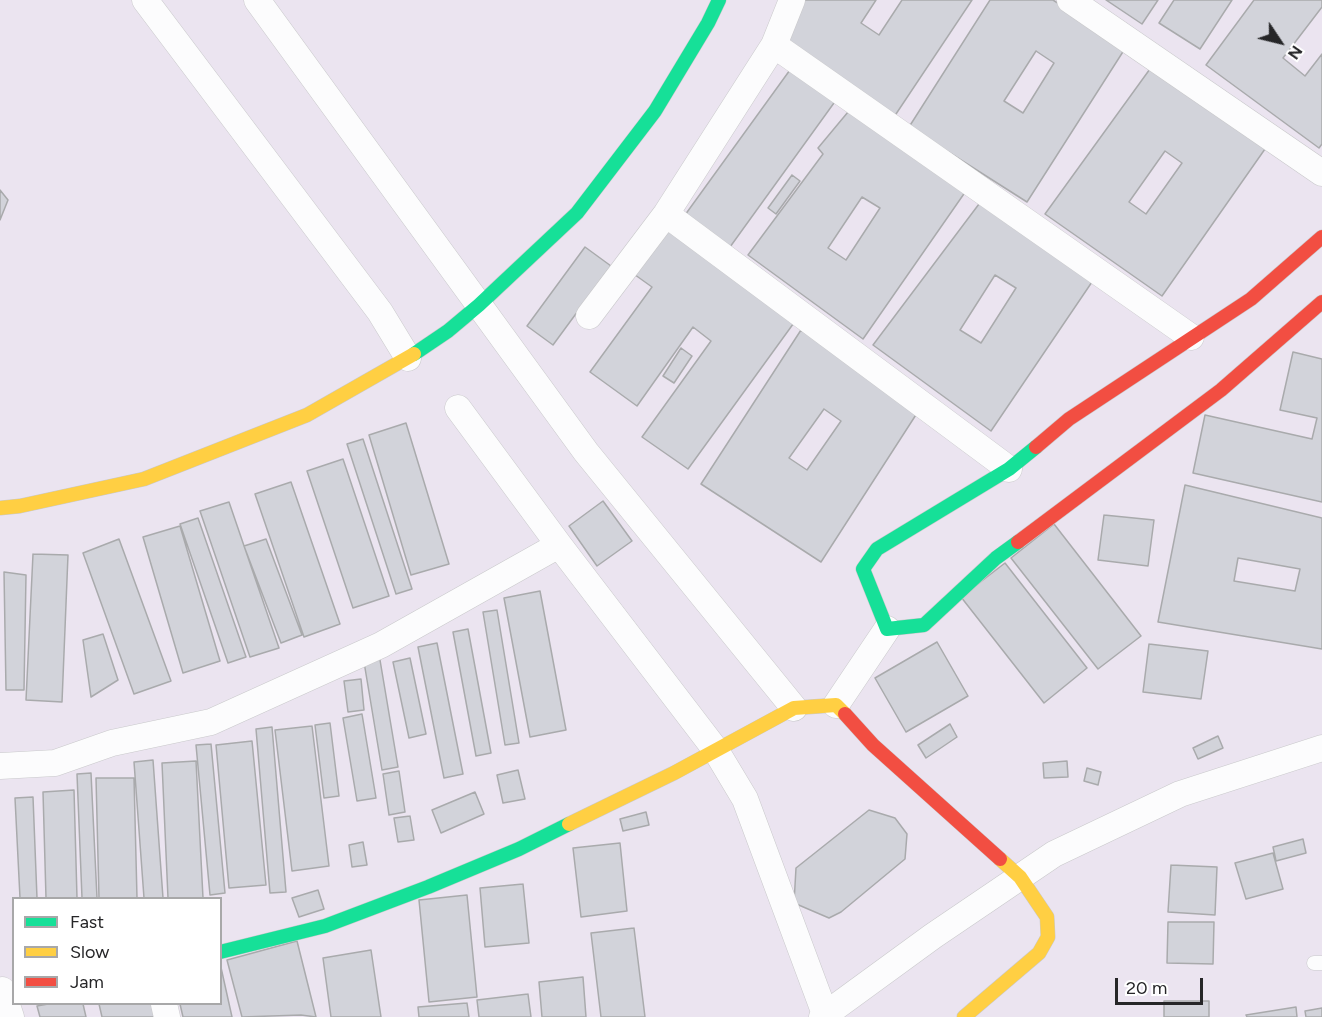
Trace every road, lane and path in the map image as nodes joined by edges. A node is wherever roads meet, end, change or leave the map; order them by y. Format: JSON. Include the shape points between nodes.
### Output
{"nodes":[{"id":1,"x":145,"y":0,"type":"edge"},
{"id":2,"x":257,"y":0,"type":"edge"},
{"id":3,"x":719,"y":0,"type":"edge"},
{"id":4,"x":792,"y":0,"type":"edge"},
{"id":5,"x":1070,"y":0,"type":"edge"},
{"id":6,"x":774,"y":45,"type":"junction"},
{"id":7,"x":1322,"y":173,"type":"edge"},
{"id":8,"x":666,"y":214,"type":"junction"},
{"id":9,"x":1322,"y":237,"type":"edge"},
{"id":10,"x":1322,"y":302,"type":"edge"},
{"id":11,"x":479,"y":305,"type":"junction"},
{"id":12,"x":589,"y":316,"type":"dead end"},
{"id":13,"x":1191,"y":337,"type":"junction"},
{"id":14,"x":408,"y":358,"type":"junction"},
{"id":15,"x":458,"y":408,"type":"dead end"},
{"id":16,"x":1009,"y":469,"type":"junction"},
{"id":17,"x":0,"y":508,"type":"edge"},
{"id":18,"x":559,"y":545,"type":"junction"},
{"id":19,"x":887,"y":629,"type":"junction"},
{"id":20,"x":836,"y":705,"type":"junction"},
{"id":21,"x":794,"y":708,"type":"junction"},
{"id":22,"x":1322,"y":748,"type":"edge"},
{"id":23,"x":716,"y":749,"type":"junction"},
{"id":24,"x":0,"y":766,"type":"edge"},
{"id":25,"x":1020,"y":878,"type":"junction"},
{"id":26,"x":222,"y":952,"type":"edge"},
{"id":27,"x":5,"y":990,"type":"edge"},
{"id":28,"x":824,"y":1016,"type":"edge"},
{"id":29,"x":11,"y":1017,"type":"edge"},
{"id":30,"x":964,"y":1017,"type":"edge"}],
"edges":[{"from":1,"to":14,"type":"street","via":[[380,312]]},
{"from":2,"to":11,"type":"street"},
{"from":3,"to":11,"type":"street","via":[[655,111],[577,213]]},
{"from":4,"to":6,"type":"street"},
{"from":5,"to":7,"type":"street"},
{"from":6,"to":8,"type":"street"},
{"from":6,"to":13,"type":"street"},
{"from":8,"to":12,"type":"street"},
{"from":8,"to":16,"type":"street"},
{"from":9,"to":13,"type":"street","via":[[1251,299]]},
{"from":10,"to":19,"type":"street","via":[[1221,390],[996,558],[924,625]]},
{"from":11,"to":14,"type":"street"},
{"from":11,"to":21,"type":"street","via":[[586,452]]},
{"from":13,"to":16,"type":"street","via":[[1069,419]]},
{"from":14,"to":17,"type":"street","via":[[307,415],[144,479]]},
{"from":15,"to":18,"type":"street"},
{"from":16,"to":19,"type":"street","via":[[877,549],[863,568]]},
{"from":18,"to":23,"type":"street"},
{"from":18,"to":24,"type":"street","via":[[381,645],[211,722],[112,743],[56,763]]},
{"from":19,"to":20,"type":"street"},
{"from":20,"to":21,"type":"street"},
{"from":20,"to":25,"type":"street","via":[[873,745]]},
{"from":21,"to":23,"type":"street"},
{"from":22,"to":25,"type":"street","via":[[1180,794],[1054,854]]},
{"from":23,"to":26,"type":"street","via":[[519,849],[428,887],[325,926]]},
{"from":23,"to":28,"type":"street","via":[[746,799]]},
{"from":25,"to":28,"type":"street"},
{"from":25,"to":30,"type":"street","via":[[1047,917],[1048,937],[1039,953]]},
{"from":27,"to":29,"type":"street"}]}
